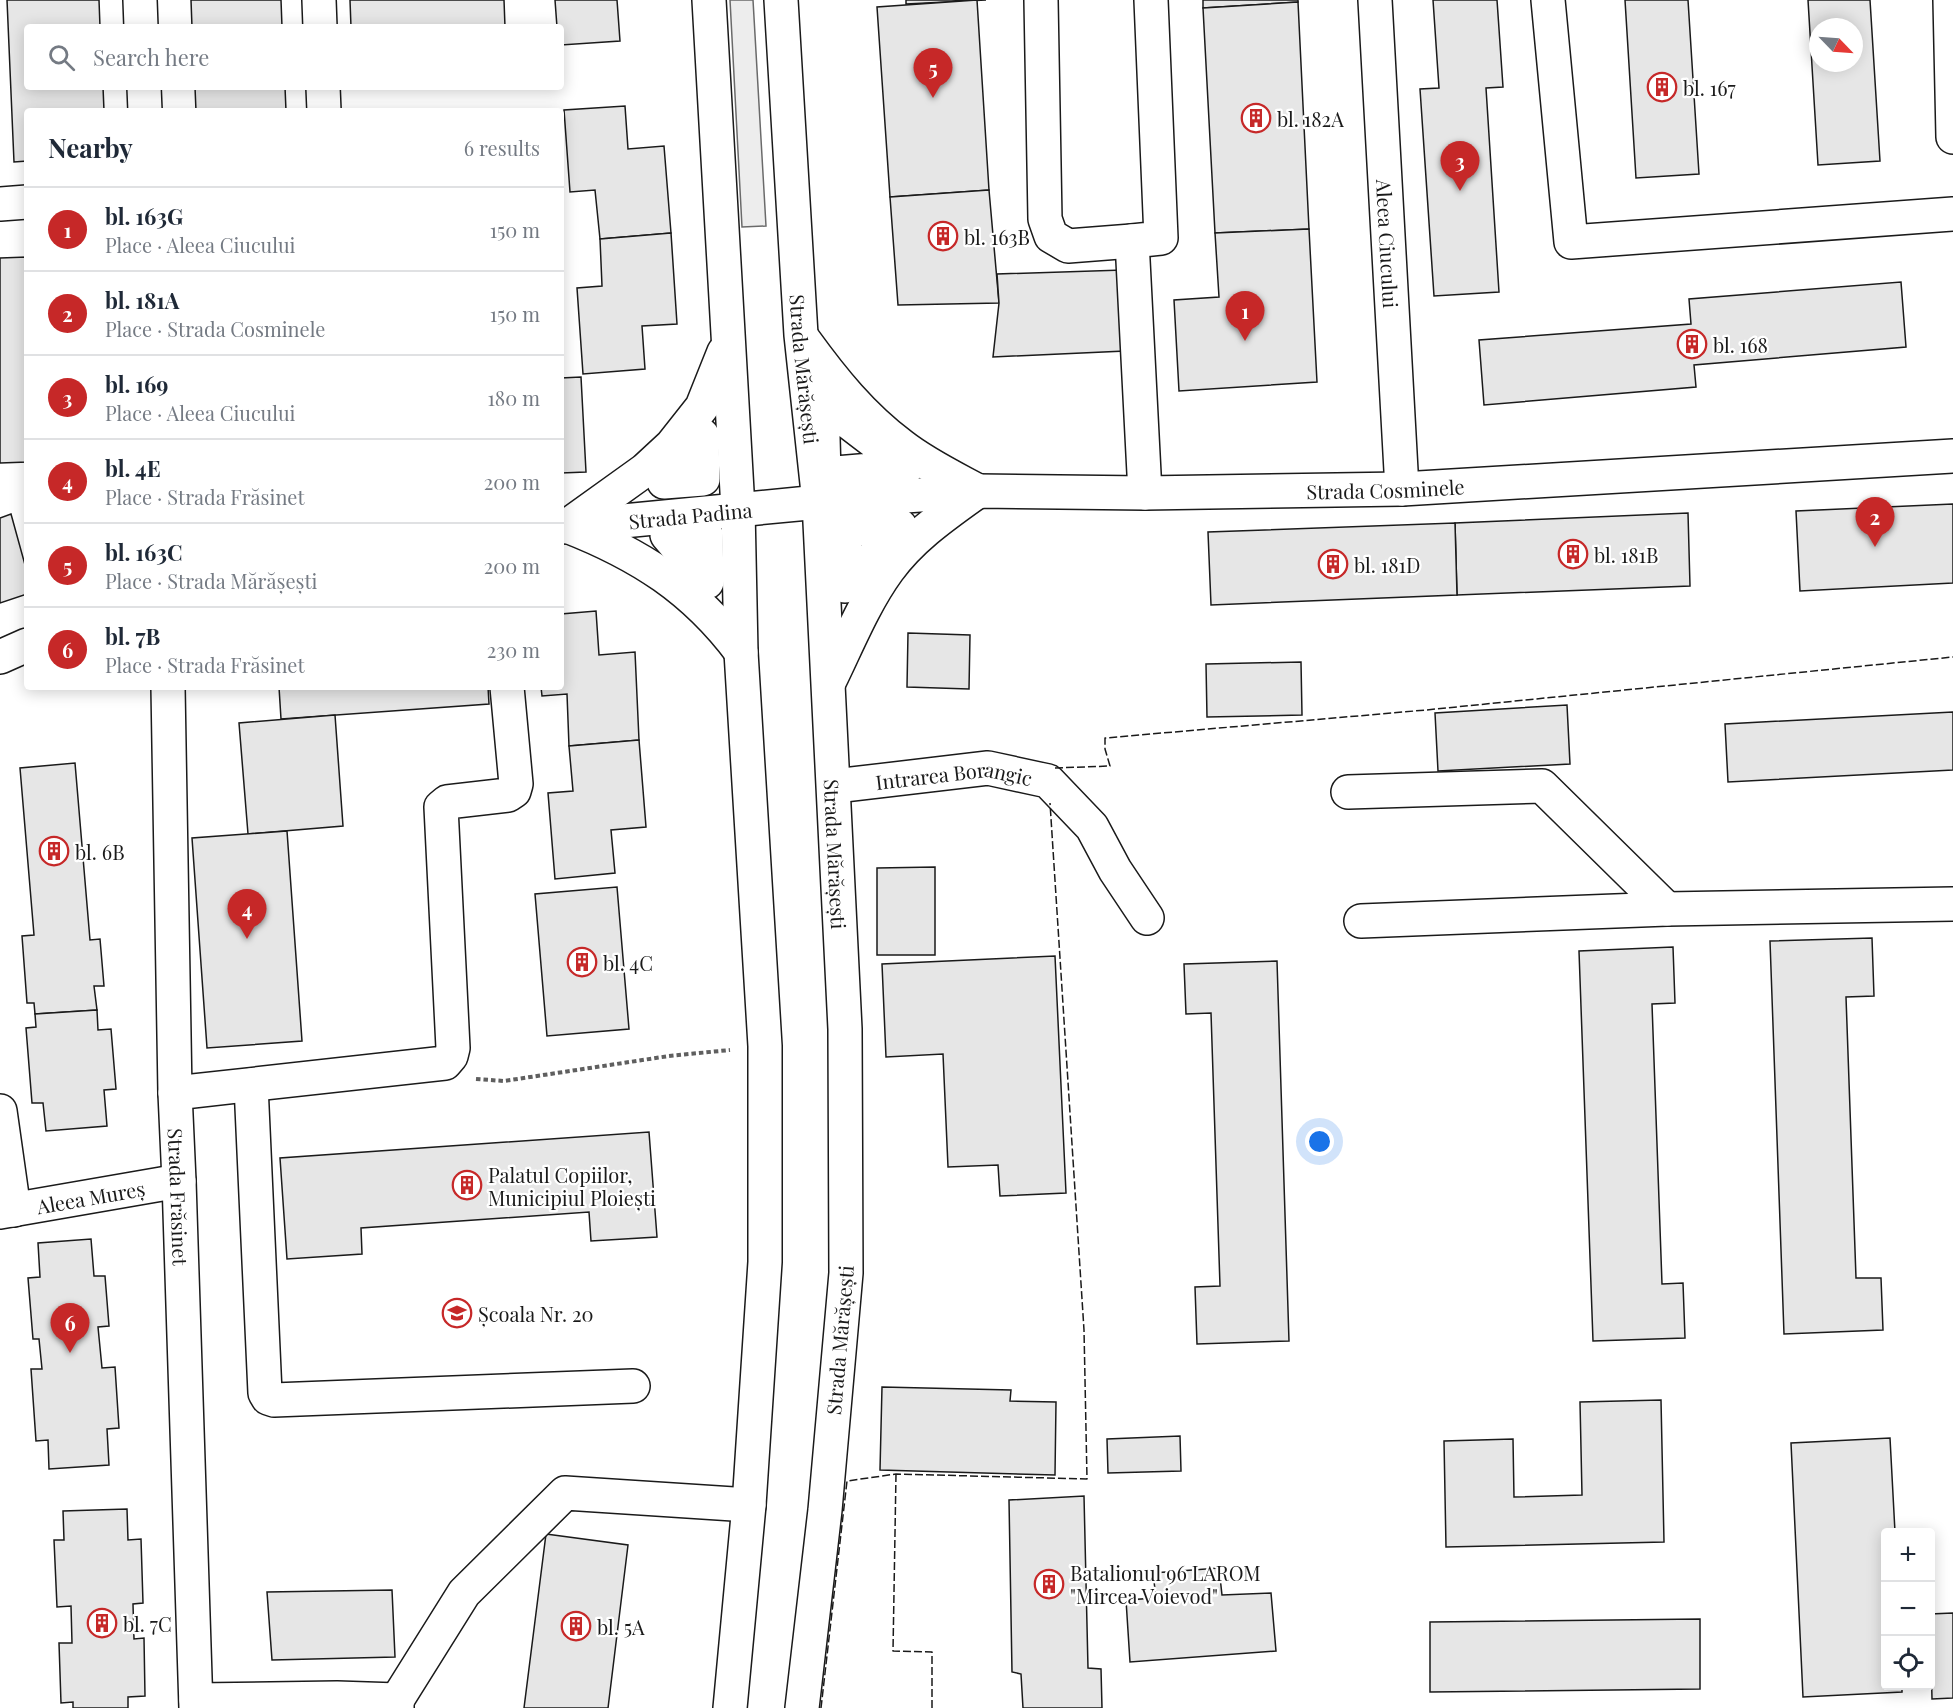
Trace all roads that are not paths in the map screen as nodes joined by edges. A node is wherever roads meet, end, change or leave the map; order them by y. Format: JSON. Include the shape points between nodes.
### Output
{"nodes":[{"id":1,"x":140,"y":0,"type":"edge"},
{"id":2,"x":319,"y":0,"type":"edge"},
{"id":3,"x":710,"y":0,"type":"edge"},
{"id":4,"x":781,"y":0,"type":"edge"},
{"id":5,"x":1041,"y":0,"type":"edge"},
{"id":6,"x":1151,"y":0,"type":"edge"},
{"id":7,"x":1375,"y":0,"type":"edge"},
{"id":8,"x":1548,"y":0,"type":"edge"},
{"id":9,"x":1950,"y":0,"type":"edge"},
{"id":10,"x":141,"y":24,"type":"edge"},
{"id":11,"x":320,"y":24,"type":"edge"},
{"id":12,"x":144,"y":90,"type":"edge"},
{"id":13,"x":323,"y":90,"type":"edge"},
{"id":14,"x":145,"y":108,"type":"edge"},
{"id":15,"x":324,"y":108,"type":"edge"},
{"id":16,"x":1953,"y":136,"type":"edge"},
{"id":17,"x":24,"y":202,"type":"edge"},
{"id":18,"x":0,"y":204,"type":"edge"},
{"id":19,"x":1953,"y":214,"type":"edge"},
{"id":20,"x":1132,"y":241,"type":"junction"},
{"id":21,"x":801,"y":335,"type":"junction"},
{"id":22,"x":728,"y":342,"type":"junction"},
{"id":23,"x":1953,"y":456,"type":"edge"},
{"id":24,"x":1402,"y":489,"type":"junction"},
{"id":25,"x":978,"y":491,"type":"junction"},
{"id":26,"x":1145,"y":493,"type":"junction"},
{"id":27,"x":819,"y":501,"type":"junction"},
{"id":28,"x":738,"y":509,"type":"junction"},
{"id":29,"x":564,"y":527,"type":"edge"},
{"id":30,"x":24,"y":646,"type":"edge"},
{"id":31,"x":741,"y":652,"type":"junction"},
{"id":32,"x":0,"y":657,"type":"edge"},
{"id":33,"x":829,"y":682,"type":"junction"},
{"id":34,"x":168,"y":690,"type":"edge"},
{"id":35,"x":507,"y":690,"type":"edge"},
{"id":36,"x":835,"y":786,"type":"junction"},
{"id":37,"x":1348,"y":792,"type":"dead end"},
{"id":38,"x":1953,"y":904,"type":"edge"},
{"id":39,"x":1667,"y":909,"type":"junction"},
{"id":40,"x":1147,"y":918,"type":"dead end"},
{"id":41,"x":1361,"y":921,"type":"dead end"},
{"id":42,"x":251,"y":1085,"type":"junction"},
{"id":43,"x":175,"y":1093,"type":"junction"},
{"id":44,"x":0,"y":1110,"type":"edge"},
{"id":45,"x":179,"y":1181,"type":"junction"},
{"id":46,"x":7,"y":1211,"type":"edge"},
{"id":47,"x":633,"y":1386,"type":"dead end"},
{"id":48,"x":749,"y":1505,"type":"junction"},
{"id":49,"x":196,"y":1704,"type":"edge"},
{"id":50,"x":397,"y":1704,"type":"edge"},
{"id":51,"x":730,"y":1708,"type":"edge"},
{"id":52,"x":802,"y":1708,"type":"edge"}],
"edges":[{"from":1,"to":10,"type":"main road"},
{"from":2,"to":11,"type":"main road"},
{"from":3,"to":22,"type":"main road"},
{"from":4,"to":21,"type":"main road","name":"Strada Mărășești"},
{"from":5,"to":20,"type":"main road","via":[[1046,219],[1051,236],[1068,246]]},
{"from":6,"to":20,"type":"main road","via":[[1161,238]]},
{"from":7,"to":24,"type":"main road","name":"Aleea Ciucului"},
{"from":8,"to":19,"type":"main road","via":[[1571,242]]},
{"from":9,"to":16,"type":"main road"},
{"from":12,"to":14,"type":"main road"},
{"from":13,"to":15,"type":"main road"},
{"from":17,"to":18,"type":"main road"},
{"from":20,"to":26,"type":"main road"},
{"from":21,"to":25,"type":"main road","via":[[833,380],[870,420],[903,447]]},
{"from":21,"to":27,"type":"main road","name":"Strada Mărășești"},
{"from":22,"to":28,"type":"main road"},
{"from":22,"to":29,"type":"main road","via":[[702,407],[672,445],[645,470]]},
{"from":23,"to":24,"type":"main road","name":"Strada Cosminele"},
{"from":24,"to":26,"type":"main road","name":"Strada Cosminele"},
{"from":25,"to":26,"type":"main road","name":"Strada Cosminele"},
{"from":25,"to":27,"type":"main road","name":"Strada Cosminele"},
{"from":25,"to":33,"type":"main road","via":[[930,525],[889,568],[868,601]]},
{"from":27,"to":28,"type":"main road","name":"Strada Padina"},
{"from":27,"to":33,"type":"main road","name":"Strada Mărășești"},
{"from":28,"to":29,"type":"main road","name":"Strada Padina"},
{"from":28,"to":31,"type":"main road"},
{"from":29,"to":31,"type":"main road","via":[[604,540],[672,581],[716,621]]},
{"from":30,"to":32,"type":"main road"},
{"from":31,"to":48,"type":"main road","via":[[765,1046],[765,1262]]},
{"from":33,"to":36,"type":"main road","name":"Strada Mărășești"},
{"from":34,"to":43,"type":"main road","name":"Strada Frăsinet"},
{"from":35,"to":42,"type":"main road","via":[[514,791],[447,802],[441,807],[451,1056],[445,1063]]},
{"from":36,"to":40,"type":"main road","name":"Intrarea Borangic","via":[[988,768],[1048,781],[1092,827]]},
{"from":36,"to":52,"type":"main road","name":"Strada Mărășești","via":[[845,1029],[846,1273]]},
{"from":37,"to":39,"type":"main road","via":[[1542,786]]},
{"from":38,"to":39,"type":"main road"},
{"from":39,"to":41,"type":"main road"},
{"from":42,"to":43,"type":"main road"},
{"from":42,"to":47,"type":"main road","via":[[268,1398]]},
{"from":43,"to":45,"type":"main road","name":"Strada Frăsinet"},
{"from":44,"to":46,"type":"main road"},
{"from":45,"to":46,"type":"main road","name":"Aleea Mureș"},
{"from":45,"to":49,"type":"main road","name":"Strada Frăsinet"},
{"from":48,"to":50,"type":"main road","via":[[564,1493],[464,1593]]},
{"from":48,"to":51,"type":"main road"},
{"from":49,"to":50,"type":"main road","via":[[337,1698]]}]}
